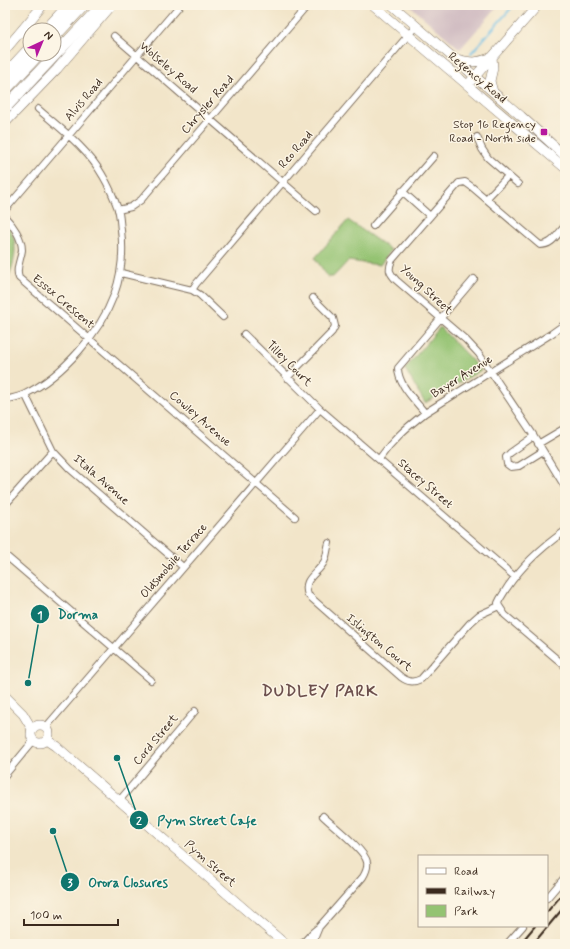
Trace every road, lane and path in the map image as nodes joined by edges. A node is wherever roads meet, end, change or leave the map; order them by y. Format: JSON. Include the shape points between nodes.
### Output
{"nodes":[{"id":1,"x":43,"y":5,"type":"edge"},
{"id":2,"x":69,"y":5,"type":"edge"},
{"id":3,"x":84,"y":5,"type":"edge"},
{"id":4,"x":102,"y":5,"type":"edge"},
{"id":5,"x":112,"y":5,"type":"edge"},
{"id":6,"x":180,"y":5,"type":"edge"},
{"id":7,"x":308,"y":5,"type":"edge"},
{"id":8,"x":373,"y":5,"type":"edge"},
{"id":9,"x":392,"y":5,"type":"edge"},
{"id":10,"x":538,"y":5,"type":"edge"},
{"id":11,"x":53,"y":22,"type":"edge"},
{"id":12,"x":416,"y":26,"type":"junction"},
{"id":13,"x":62,"y":28,"type":"edge"},
{"id":14,"x":409,"y":35,"type":"junction"},
{"id":15,"x":114,"y":36,"type":"dead end"},
{"id":16,"x":5,"y":50,"type":"edge"},
{"id":17,"x":137,"y":55,"type":"junction"},
{"id":18,"x":22,"y":57,"type":"edge"},
{"id":19,"x":453,"y":58,"type":"junction"},
{"id":20,"x":492,"y":58,"type":"junction"},
{"id":21,"x":31,"y":62,"type":"edge"},
{"id":22,"x":5,"y":75,"type":"edge"},
{"id":23,"x":475,"y":76,"type":"junction"},
{"id":24,"x":467,"y":85,"type":"junction"},
{"id":25,"x":5,"y":90,"type":"edge"},
{"id":26,"x":492,"y":92,"type":"junction"},
{"id":27,"x":5,"y":108,"type":"edge"},
{"id":28,"x":38,"y":109,"type":"dead end"},
{"id":29,"x":521,"y":116,"type":"junction"},
{"id":30,"x":210,"y":119,"type":"junction"},
{"id":31,"x":5,"y":123,"type":"edge"},
{"id":32,"x":514,"y":125,"type":"junction"},
{"id":33,"x":69,"y":135,"type":"junction"},
{"id":34,"x":477,"y":137,"type":"dead end"},
{"id":35,"x":434,"y":156,"type":"dead end"},
{"id":36,"x":565,"y":156,"type":"edge"},
{"id":37,"x":565,"y":168,"type":"edge"},
{"id":38,"x":508,"y":176,"type":"junction"},
{"id":39,"x":283,"y":182,"type":"junction"},
{"id":40,"x":518,"y":184,"type":"dead end"},
{"id":41,"x":402,"y":191,"type":"junction"},
{"id":42,"x":486,"y":199,"type":"junction"},
{"id":43,"x":5,"y":210,"type":"edge"},
{"id":44,"x":118,"y":210,"type":"junction"},
{"id":45,"x":316,"y":211,"type":"dead end"},
{"id":46,"x":430,"y":216,"type":"junction"},
{"id":47,"x":5,"y":217,"type":"edge"},
{"id":48,"x":373,"y":226,"type":"dead end"},
{"id":49,"x":565,"y":226,"type":"edge"},
{"id":50,"x":121,"y":273,"type":"junction"},
{"id":51,"x":474,"y":279,"type":"dead end"},
{"id":52,"x":192,"y":290,"type":"junction"},
{"id":53,"x":313,"y":298,"type":"dead end"},
{"id":54,"x":223,"y":317,"type":"dead end"},
{"id":55,"x":441,"y":318,"type":"junction"},
{"id":56,"x":565,"y":324,"type":"edge"},
{"id":57,"x":244,"y":334,"type":"dead end"},
{"id":58,"x":90,"y":339,"type":"junction"},
{"id":59,"x":492,"y":372,"type":"junction"},
{"id":60,"x":287,"y":378,"type":"junction"},
{"id":61,"x":25,"y":394,"type":"junction"},
{"id":62,"x":5,"y":400,"type":"edge"},
{"id":63,"x":320,"y":409,"type":"junction"},
{"id":64,"x":425,"y":413,"type":"junction"},
{"id":65,"x":565,"y":428,"type":"edge"},
{"id":66,"x":534,"y":436,"type":"junction"},
{"id":67,"x":538,"y":444,"type":"junction"},
{"id":68,"x":53,"y":451,"type":"junction"},
{"id":69,"x":542,"y":451,"type":"junction"},
{"id":70,"x":379,"y":459,"type":"junction"},
{"id":71,"x":256,"y":483,"type":"junction"},
{"id":72,"x":565,"y":487,"type":"edge"},
{"id":73,"x":5,"y":505,"type":"edge"},
{"id":74,"x":295,"y":517,"type":"dead end"},
{"id":75,"x":565,"y":531,"type":"edge"},
{"id":76,"x":329,"y":543,"type":"dead end"},
{"id":77,"x":5,"y":555,"type":"edge"},
{"id":78,"x":183,"y":567,"type":"junction"},
{"id":79,"x":515,"y":577,"type":"junction"},
{"id":80,"x":499,"y":606,"type":"junction"},
{"id":81,"x":114,"y":649,"type":"junction"},
{"id":82,"x":565,"y":666,"type":"edge"},
{"id":83,"x":151,"y":680,"type":"dead end"},
{"id":84,"x":5,"y":696,"type":"edge"},
{"id":85,"x":195,"y":711,"type":"dead end"},
{"id":86,"x":46,"y":727,"type":"junction"},
{"id":87,"x":32,"y":729,"type":"junction"},
{"id":88,"x":34,"y":740,"type":"junction"},
{"id":89,"x":46,"y":740,"type":"junction"},
{"id":90,"x":5,"y":775,"type":"edge"},
{"id":91,"x":119,"y":801,"type":"junction"},
{"id":92,"x":322,"y":816,"type":"dead end"},
{"id":93,"x":565,"y":877,"type":"edge"},
{"id":94,"x":548,"y":897,"type":"edge"},
{"id":95,"x":522,"y":927,"type":"edge"},
{"id":96,"x":319,"y":928,"type":"junction"},
{"id":97,"x":285,"y":944,"type":"edge"},
{"id":98,"x":302,"y":944,"type":"edge"},
{"id":99,"x":312,"y":944,"type":"edge"},
{"id":100,"x":507,"y":944,"type":"edge"}],
"edges":[{"from":1,"to":16,"type":"main road"},
{"from":2,"to":11,"type":"highway"},
{"from":3,"to":13,"type":"highway"},
{"from":4,"to":27,"type":"highway"},
{"from":5,"to":31,"type":"main road","via":[[57,69]]},
{"from":6,"to":17,"type":"street","name":"Alvis Road"},
{"from":7,"to":30,"type":"street","name":"Chrysler Road"},
{"from":8,"to":14,"type":"main road","name":"Regency Road"},
{"from":9,"to":12,"type":"main road","name":"Regency Road"},
{"from":10,"to":20,"type":"main road"},
{"from":12,"to":14,"type":"street","name":"Reo Road"},
{"from":12,"to":19,"type":"main road","name":"Regency Road"},
{"from":14,"to":24,"type":"main road","name":"Regency Road"},
{"from":14,"to":39,"type":"street","name":"Reo Road"},
{"from":15,"to":17,"type":"street","name":"Wolseley Road"},
{"from":17,"to":30,"type":"street","name":"Wolseley Road"},
{"from":17,"to":33,"type":"street","name":"Alvis Road"},
{"from":18,"to":22,"type":"highway"},
{"from":19,"to":20,"type":"main road","via":[[472,63]]},
{"from":19,"to":23,"type":"main road","name":"Regency Road"},
{"from":20,"to":23,"type":"main road"},
{"from":20,"to":26,"type":"main road"},
{"from":21,"to":25,"type":"highway"},
{"from":23,"to":24,"type":"main road"},
{"from":23,"to":26,"type":"main road","name":"Regency Road"},
{"from":24,"to":32,"type":"main road","name":"Regency Road"},
{"from":26,"to":29,"type":"main road","name":"Regency Road"},
{"from":28,"to":33,"type":"street"},
{"from":29,"to":32,"type":"main road"},
{"from":29,"to":36,"type":"main road","name":"Regency Road"},
{"from":30,"to":39,"type":"street","name":"Wolseley Road"},
{"from":30,"to":44,"type":"street","name":"Chrysler Road","via":[[141,200],[131,207]]},
{"from":32,"to":37,"type":"main road","name":"Regency Road"},
{"from":33,"to":43,"type":"street","name":"Alvis Road"},
{"from":33,"to":44,"type":"street","via":[[102,174]]},
{"from":34,"to":38,"type":"street","via":[[485,154]]},
{"from":35,"to":41,"type":"street"},
{"from":38,"to":40,"type":"street"},
{"from":38,"to":42,"type":"street"},
{"from":39,"to":45,"type":"street","name":"Wolseley Road"},
{"from":39,"to":52,"type":"street","name":"Reo Road"},
{"from":41,"to":46,"type":"street"},
{"from":41,"to":48,"type":"street"},
{"from":42,"to":46,"type":"street","name":"Young Street","via":[[465,182],[459,183]]},
{"from":42,"to":49,"type":"street","name":"Young Street","via":[[540,245],[553,241]]},
{"from":44,"to":50,"type":"street","via":[[123,244]]},
{"from":46,"to":55,"type":"street","name":"Young Street","via":[[392,260],[390,273]]},
{"from":47,"to":58,"type":"street","name":"Essex Crescent","via":[[20,238],[22,249],[17,274],[19,278]]},
{"from":50,"to":52,"type":"street"},
{"from":50,"to":58,"type":"street","via":[[115,296]]},
{"from":51,"to":55,"type":"street"},
{"from":52,"to":54,"type":"street"},
{"from":53,"to":60,"type":"street","via":[[333,318],[335,326]]},
{"from":55,"to":59,"type":"street","name":"Young Street","via":[[466,340]]},
{"from":55,"to":64,"type":"street","via":[[398,368],[402,383]]},
{"from":56,"to":59,"type":"street","name":"Bayer Avenue"},
{"from":57,"to":60,"type":"street","name":"Tilley Court"},
{"from":58,"to":61,"type":"street","via":[[68,364]]},
{"from":58,"to":71,"type":"street","name":"Cowley Avenue"},
{"from":59,"to":64,"type":"street","name":"Bayer Avenue"},
{"from":59,"to":66,"type":"street","name":"Young Street"},
{"from":60,"to":63,"type":"street","name":"Tilley Court"},
{"from":61,"to":62,"type":"street"},
{"from":61,"to":68,"type":"street","name":"Itala Avenue"},
{"from":63,"to":70,"type":"street","name":"Stacey Street"},
{"from":63,"to":71,"type":"street","name":"Oldsmobile Terrace"},
{"from":64,"to":70,"type":"street","name":"Bayer Avenue","via":[[392,441]]},
{"from":65,"to":67,"type":"street"},
{"from":66,"to":67,"type":"street","name":"Young Street"},
{"from":66,"to":69,"type":"street","via":[[506,457],[507,464],[511,467],[519,466]]},
{"from":67,"to":69,"type":"street","name":"Young Street"},
{"from":68,"to":73,"type":"street"},
{"from":68,"to":78,"type":"street","name":"Itala Avenue","via":[[70,469]]},
{"from":69,"to":72,"type":"street","name":"Young Street"},
{"from":70,"to":79,"type":"street","name":"Stacey Street"},
{"from":71,"to":74,"type":"street","name":"Cowley Avenue"},
{"from":71,"to":78,"type":"street","name":"Oldsmobile Terrace"},
{"from":75,"to":79,"type":"street","via":[[539,550]]},
{"from":76,"to":80,"type":"street","name":"Islington Court","via":[[324,562],[307,582],[305,588],[308,595],[395,672],[410,682],[421,679],[476,617]]},
{"from":77,"to":81,"type":"street"},
{"from":78,"to":81,"type":"street","name":"Oldsmobile Terrace"},
{"from":79,"to":80,"type":"street","via":[[500,599]]},
{"from":80,"to":82,"type":"street","via":[[505,615]]},
{"from":81,"to":83,"type":"street"},
{"from":81,"to":86,"type":"street","name":"Oldsmobile Terrace"},
{"from":84,"to":87,"type":"main road","via":[[23,714]]},
{"from":85,"to":91,"type":"street","name":"Cord Street"},
{"from":86,"to":87,"type":"main road","via":[[39,725]]},
{"from":86,"to":89,"type":"main road","via":[[49,734]]},
{"from":87,"to":88,"type":"main road","via":[[31,736]]},
{"from":88,"to":89,"type":"main road","via":[[40,743]]},
{"from":88,"to":90,"type":"street"},
{"from":89,"to":91,"type":"main road","name":"Pym Street"},
{"from":91,"to":97,"type":"main road","name":"Pym Street"},
{"from":92,"to":96,"type":"street","via":[[362,852],[368,864],[363,877]]},
{"from":93,"to":94,"type":"street"},
{"from":95,"to":100,"type":"street"},
{"from":96,"to":98,"type":"street"},
{"from":96,"to":99,"type":"street"}]}
